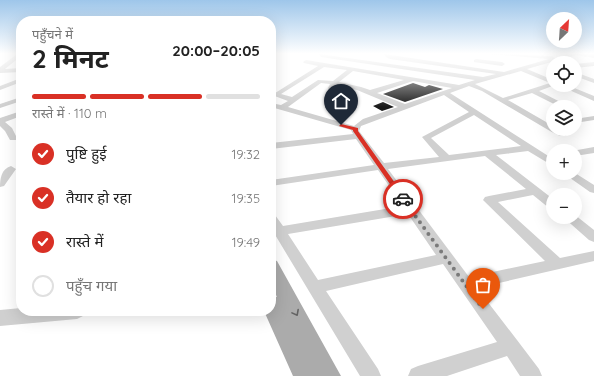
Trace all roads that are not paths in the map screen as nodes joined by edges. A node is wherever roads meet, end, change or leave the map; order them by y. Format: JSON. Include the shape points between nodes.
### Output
{"nodes":[{"id":1,"x":313,"y":72,"type":"edge"},
{"id":2,"x":319,"y":72,"type":"dead end"},
{"id":3,"x":348,"y":72,"type":"edge"},
{"id":4,"x":366,"y":72,"type":"edge"},
{"id":5,"x":438,"y":72,"type":"edge"},
{"id":6,"x":442,"y":72,"type":"joint"},
{"id":7,"x":502,"y":72,"type":"edge"},
{"id":8,"x":528,"y":72,"type":"edge"},
{"id":9,"x":582,"y":76,"type":"edge"},
{"id":10,"x":485,"y":79,"type":"junction"},
{"id":11,"x":414,"y":80,"type":"junction"},
{"id":12,"x":546,"y":80,"type":"edge"},
{"id":13,"x":593,"y":80,"type":"edge"},
{"id":14,"x":16,"y":82,"type":"edge"},
{"id":15,"x":331,"y":83,"type":"junction"},
{"id":16,"x":546,"y":85,"type":"edge"},
{"id":17,"x":464,"y":86,"type":"junction"},
{"id":18,"x":0,"y":88,"type":"edge"},
{"id":19,"x":532,"y":90,"type":"junction"},
{"id":20,"x":372,"y":92,"type":"junction"},
{"id":21,"x":579,"y":92,"type":"edge"},
{"id":22,"x":445,"y":93,"type":"junction"},
{"id":23,"x":276,"y":94,"type":"edge"},
{"id":24,"x":276,"y":95,"type":"edge"},
{"id":25,"x":594,"y":98,"type":"edge"},
{"id":26,"x":294,"y":100,"type":"junction"},
{"id":27,"x":502,"y":100,"type":"junction"},
{"id":28,"x":552,"y":100,"type":"edge"},
{"id":29,"x":16,"y":101,"type":"edge"},
{"id":30,"x":343,"y":105,"type":"dead end"},
{"id":31,"x":0,"y":106,"type":"edge"},
{"id":32,"x":276,"y":106,"type":"edge"},
{"id":33,"x":405,"y":107,"type":"junction"},
{"id":34,"x":282,"y":108,"type":"junction"},
{"id":35,"x":474,"y":112,"type":"junction"},
{"id":36,"x":582,"y":114,"type":"edge"},
{"id":37,"x":16,"y":115,"type":"edge"},
{"id":38,"x":592,"y":118,"type":"edge"},
{"id":39,"x":582,"y":120,"type":"edge"},
{"id":40,"x":0,"y":122,"type":"edge"},
{"id":41,"x":546,"y":122,"type":"edge"},
{"id":42,"x":357,"y":133,"type":"junction"},
{"id":43,"x":13,"y":138,"type":"dead end"},
{"id":44,"x":276,"y":145,"type":"edge"},
{"id":45,"x":530,"y":148,"type":"junction"},
{"id":46,"x":594,"y":150,"type":"edge"},
{"id":47,"x":582,"y":152,"type":"edge"},
{"id":48,"x":487,"y":153,"type":"junction"},
{"id":49,"x":546,"y":157,"type":"edge"},
{"id":50,"x":446,"y":158,"type":"junction"},
{"id":51,"x":380,"y":167,"type":"junction"},
{"id":52,"x":11,"y":169,"type":"dead end"},
{"id":53,"x":579,"y":180,"type":"edge"},
{"id":54,"x":276,"y":182,"type":"edge"},
{"id":55,"x":0,"y":184,"type":"edge"},
{"id":56,"x":594,"y":190,"type":"edge"},
{"id":57,"x":535,"y":191,"type":"junction"},
{"id":58,"x":546,"y":200,"type":"edge"},
{"id":59,"x":411,"y":209,"type":"junction"},
{"id":60,"x":276,"y":224,"type":"edge"},
{"id":61,"x":578,"y":224,"type":"edge"},
{"id":62,"x":276,"y":226,"type":"edge"},
{"id":63,"x":594,"y":237,"type":"edge"},
{"id":64,"x":594,"y":256,"type":"edge"},
{"id":65,"x":446,"y":258,"type":"junction"},
{"id":66,"x":558,"y":264,"type":"junction"},
{"id":67,"x":465,"y":284,"type":"junction"},
{"id":68,"x":314,"y":286,"type":"junction"},
{"id":69,"x":276,"y":295,"type":"edge"},
{"id":70,"x":276,"y":296,"type":"edge"},
{"id":71,"x":22,"y":316,"type":"edge"},
{"id":72,"x":0,"y":318,"type":"edge"},
{"id":73,"x":511,"y":346,"type":"junction"},
{"id":74,"x":306,"y":376,"type":"edge"},
{"id":75,"x":329,"y":376,"type":"edge"},
{"id":76,"x":371,"y":376,"type":"edge"},
{"id":77,"x":418,"y":376,"type":"edge"},
{"id":78,"x":532,"y":376,"type":"edge"}],
"edges":[{"from":1,"to":23,"type":"street"},
{"from":2,"to":15,"type":"street"},
{"from":3,"to":15,"type":"street"},
{"from":4,"to":11,"type":"street"},
{"from":5,"to":6,"type":"street"},
{"from":6,"to":10,"type":"street"},
{"from":7,"to":10,"type":"street"},
{"from":8,"to":12,"type":"street"},
{"from":9,"to":13,"type":"street"},
{"from":10,"to":17,"type":"street"},
{"from":11,"to":17,"type":"street"},
{"from":11,"to":20,"type":"street"},
{"from":14,"to":18,"type":"street"},
{"from":15,"to":20,"type":"street"},
{"from":15,"to":26,"type":"street","via":[[320,81]]},
{"from":15,"to":30,"type":"street","via":[[331,88]]},
{"from":16,"to":19,"type":"street"},
{"from":17,"to":22,"type":"street"},
{"from":17,"to":27,"type":"street"},
{"from":19,"to":27,"type":"street"},
{"from":19,"to":28,"type":"street"},
{"from":20,"to":33,"type":"street"},
{"from":21,"to":25,"type":"street"},
{"from":22,"to":33,"type":"street"},
{"from":22,"to":35,"type":"street"},
{"from":24,"to":26,"type":"street"},
{"from":26,"to":34,"type":"street"},
{"from":27,"to":41,"type":"street"},
{"from":29,"to":31,"type":"street"},
{"from":32,"to":34,"type":"street"},
{"from":33,"to":42,"type":"street","via":[[358,125]]},
{"from":34,"to":42,"type":"street"},
{"from":35,"to":45,"type":"street"},
{"from":35,"to":50,"type":"street","via":[[426,137]]},
{"from":36,"to":38,"type":"street"},
{"from":37,"to":40,"type":"street"},
{"from":38,"to":39,"type":"street"},
{"from":40,"to":43,"type":"street"},
{"from":42,"to":44,"type":"street"},
{"from":42,"to":51,"type":"street"},
{"from":45,"to":48,"type":"street"},
{"from":45,"to":49,"type":"street"},
{"from":46,"to":47,"type":"street"},
{"from":48,"to":50,"type":"street"},
{"from":48,"to":57,"type":"street"},
{"from":50,"to":51,"type":"street"},
{"from":51,"to":54,"type":"street"},
{"from":51,"to":59,"type":"street"},
{"from":52,"to":55,"type":"street"},
{"from":53,"to":56,"type":"street"},
{"from":57,"to":58,"type":"street"},
{"from":57,"to":66,"type":"street","via":[[489,200]]},
{"from":59,"to":60,"type":"street"},
{"from":59,"to":65,"type":"street"},
{"from":61,"to":63,"type":"street"},
{"from":62,"to":68,"type":"street"},
{"from":64,"to":66,"type":"street"},
{"from":65,"to":67,"type":"street"},
{"from":65,"to":68,"type":"street"},
{"from":66,"to":67,"type":"street"},
{"from":67,"to":73,"type":"street"},
{"from":68,"to":76,"type":"street"},
{"from":69,"to":75,"type":"main road","one_way":true},
{"from":70,"to":74,"type":"main road"},
{"from":71,"to":72,"type":"street"},
{"from":73,"to":77,"type":"street"},
{"from":73,"to":78,"type":"street"}]}
